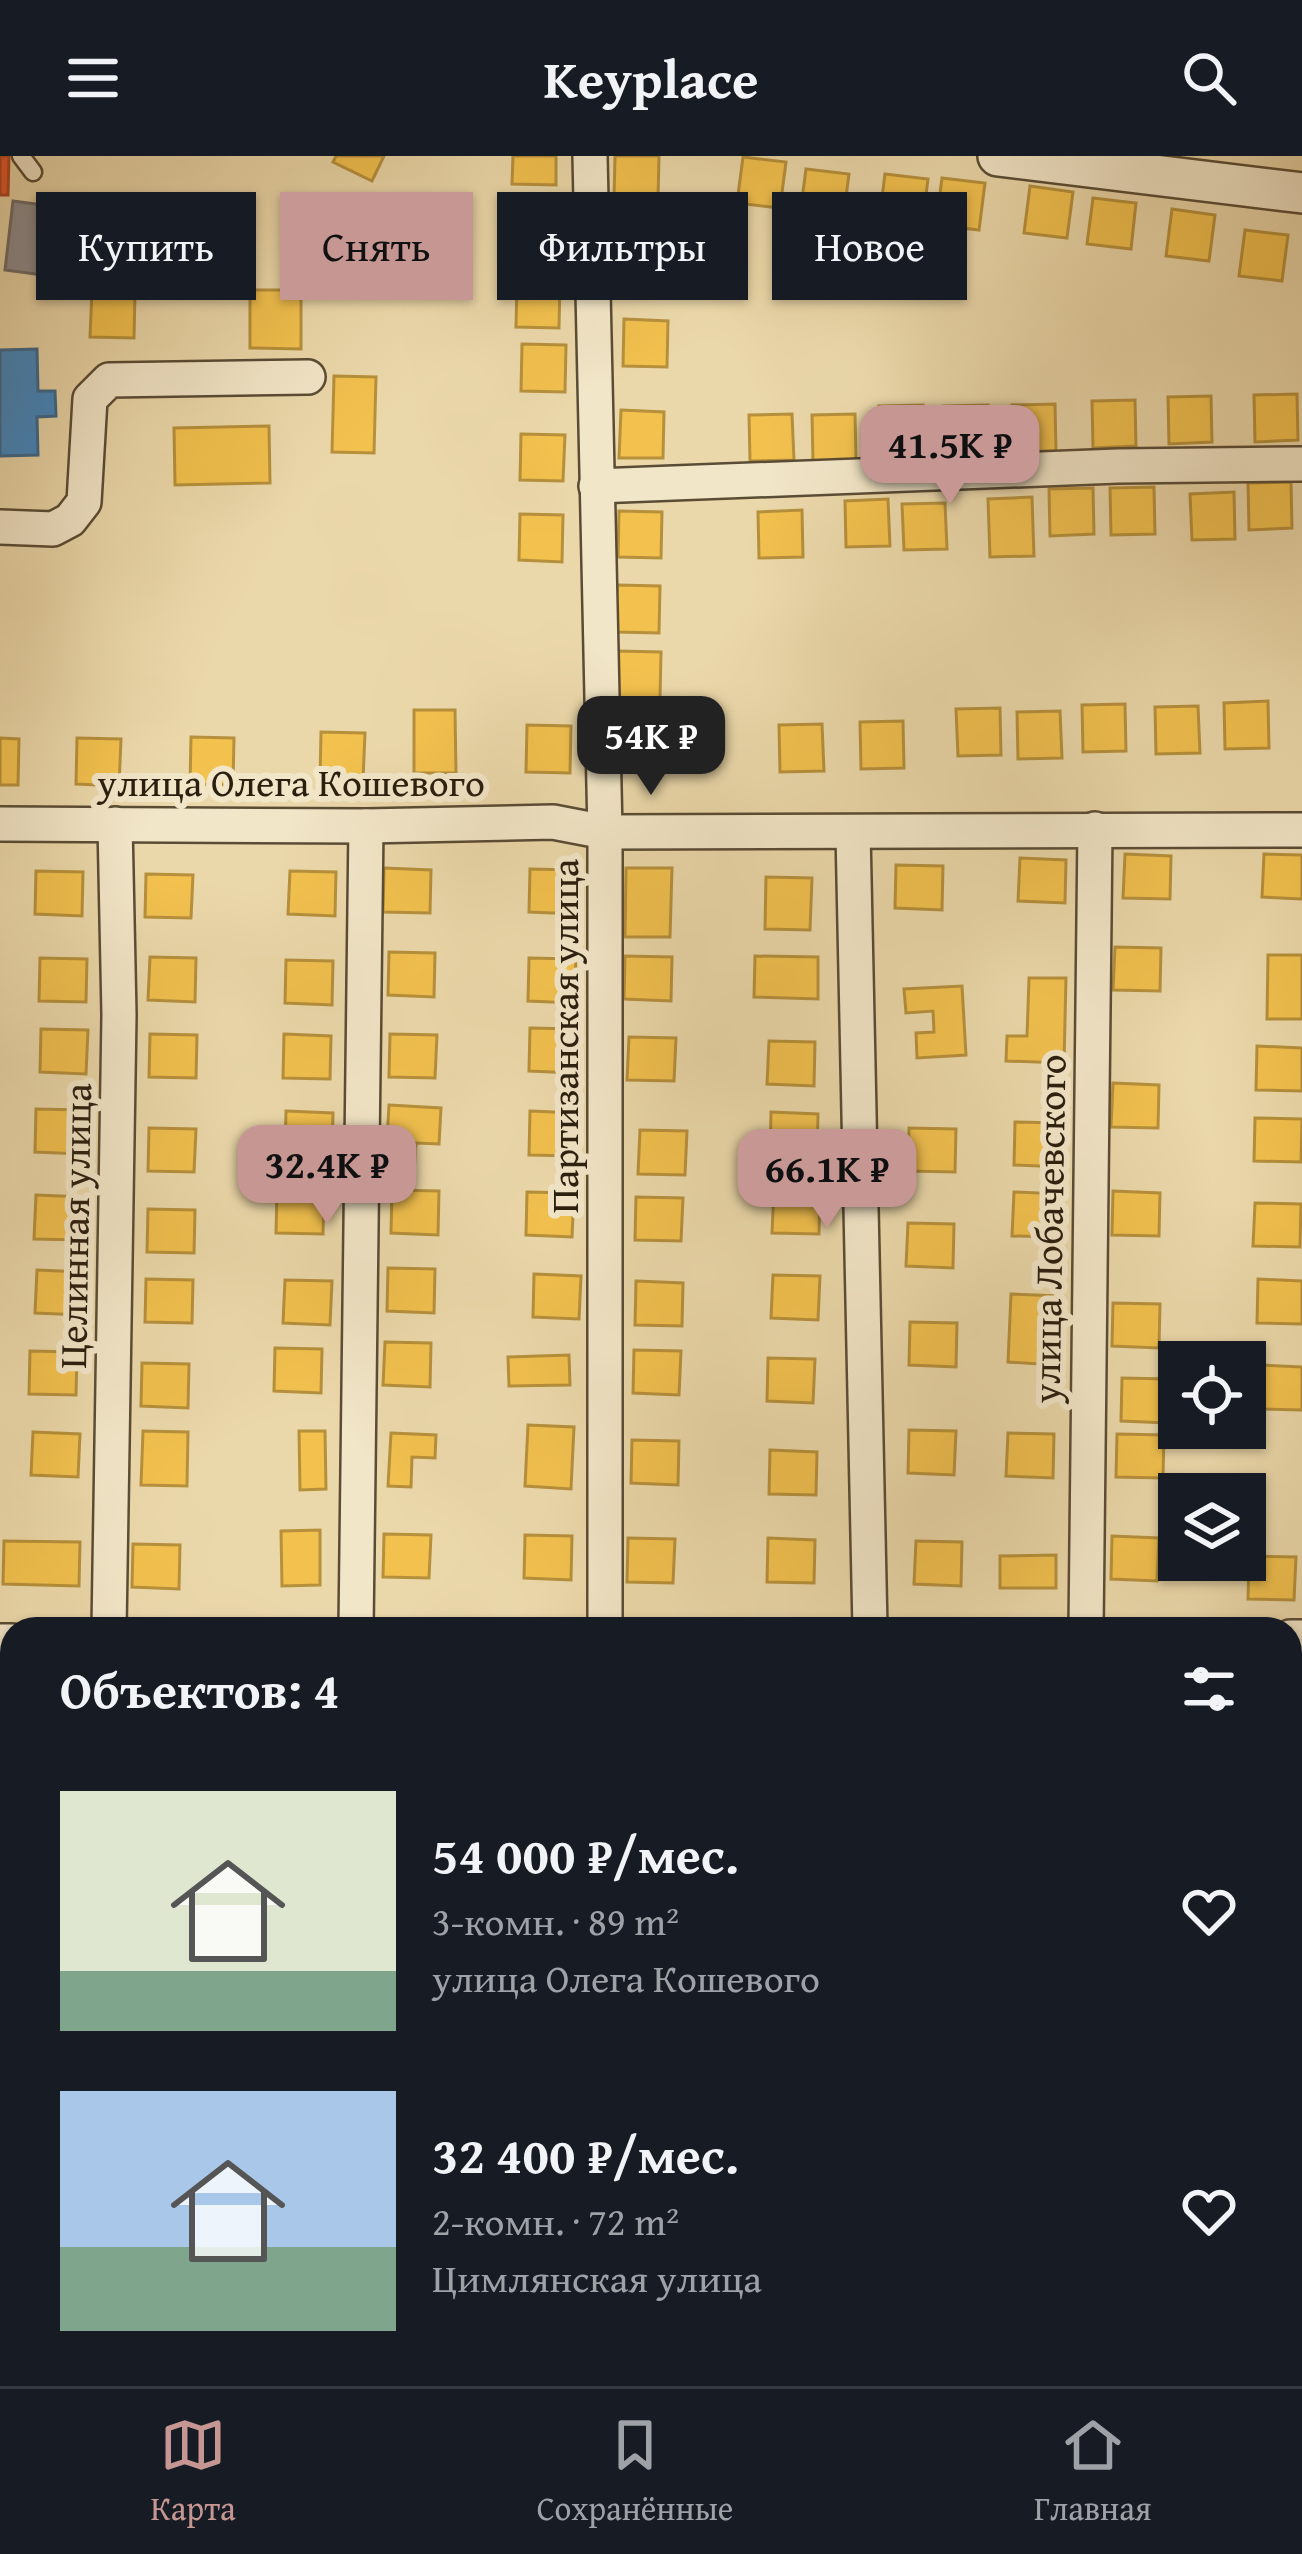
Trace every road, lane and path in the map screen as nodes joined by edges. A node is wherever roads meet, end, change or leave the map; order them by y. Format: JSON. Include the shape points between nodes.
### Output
{"nodes":[{"id":1,"x":22,"y":156,"type":"edge"},
{"id":2,"x":590,"y":156,"type":"edge"},
{"id":3,"x":998,"y":156,"type":"edge"},
{"id":4,"x":33,"y":172,"type":"dead end"},
{"id":5,"x":1302,"y":193,"type":"edge"},
{"id":6,"x":308,"y":377,"type":"dead end"},
{"id":7,"x":1302,"y":464,"type":"edge"},
{"id":8,"x":596,"y":486,"type":"junction"},
{"id":9,"x":0,"y":527,"type":"edge"},
{"id":10,"x":0,"y":824,"type":"edge"},
{"id":11,"x":115,"y":824,"type":"junction"},
{"id":12,"x":366,"y":826,"type":"junction"},
{"id":13,"x":1095,"y":829,"type":"junction"},
{"id":14,"x":1302,"y":830,"type":"edge"},
{"id":15,"x":605,"y":832,"type":"junction"},
{"id":16,"x":853,"y":832,"type":"junction"},
{"id":17,"x":110,"y":1617,"type":"edge"},
{"id":18,"x":356,"y":1617,"type":"edge"},
{"id":19,"x":605,"y":1617,"type":"edge"},
{"id":20,"x":870,"y":1617,"type":"edge"},
{"id":21,"x":1086,"y":1617,"type":"edge"}],
"edges":[{"from":1,"to":4,"type":"lane"},
{"from":2,"to":8,"type":"street","name":"Партизанская улица"},
{"from":3,"to":5,"type":"street"},
{"from":6,"to":9,"type":"street","via":[[109,380],[90,398],[84,502],[53,529]]},
{"from":7,"to":8,"type":"street"},
{"from":8,"to":15,"type":"street","name":"Партизанская улица"},
{"from":10,"to":11,"type":"street","name":"улица Олега Кошевого"},
{"from":11,"to":12,"type":"street","name":"улица Олега Кошевого"},
{"from":11,"to":17,"type":"street","name":"Целинная улица"},
{"from":12,"to":15,"type":"street","name":"улица Олега Кошевого","via":[[553,822]]},
{"from":12,"to":18,"type":"street"},
{"from":13,"to":14,"type":"street","name":"улица Олега Кошевого"},
{"from":13,"to":16,"type":"street","name":"улица Олега Кошевого"},
{"from":13,"to":21,"type":"street","name":"улица Лобачевского"},
{"from":15,"to":16,"type":"street","name":"улица Олега Кошевого"},
{"from":15,"to":19,"type":"street","name":"Партизанская улица"},
{"from":16,"to":20,"type":"street"}]}
